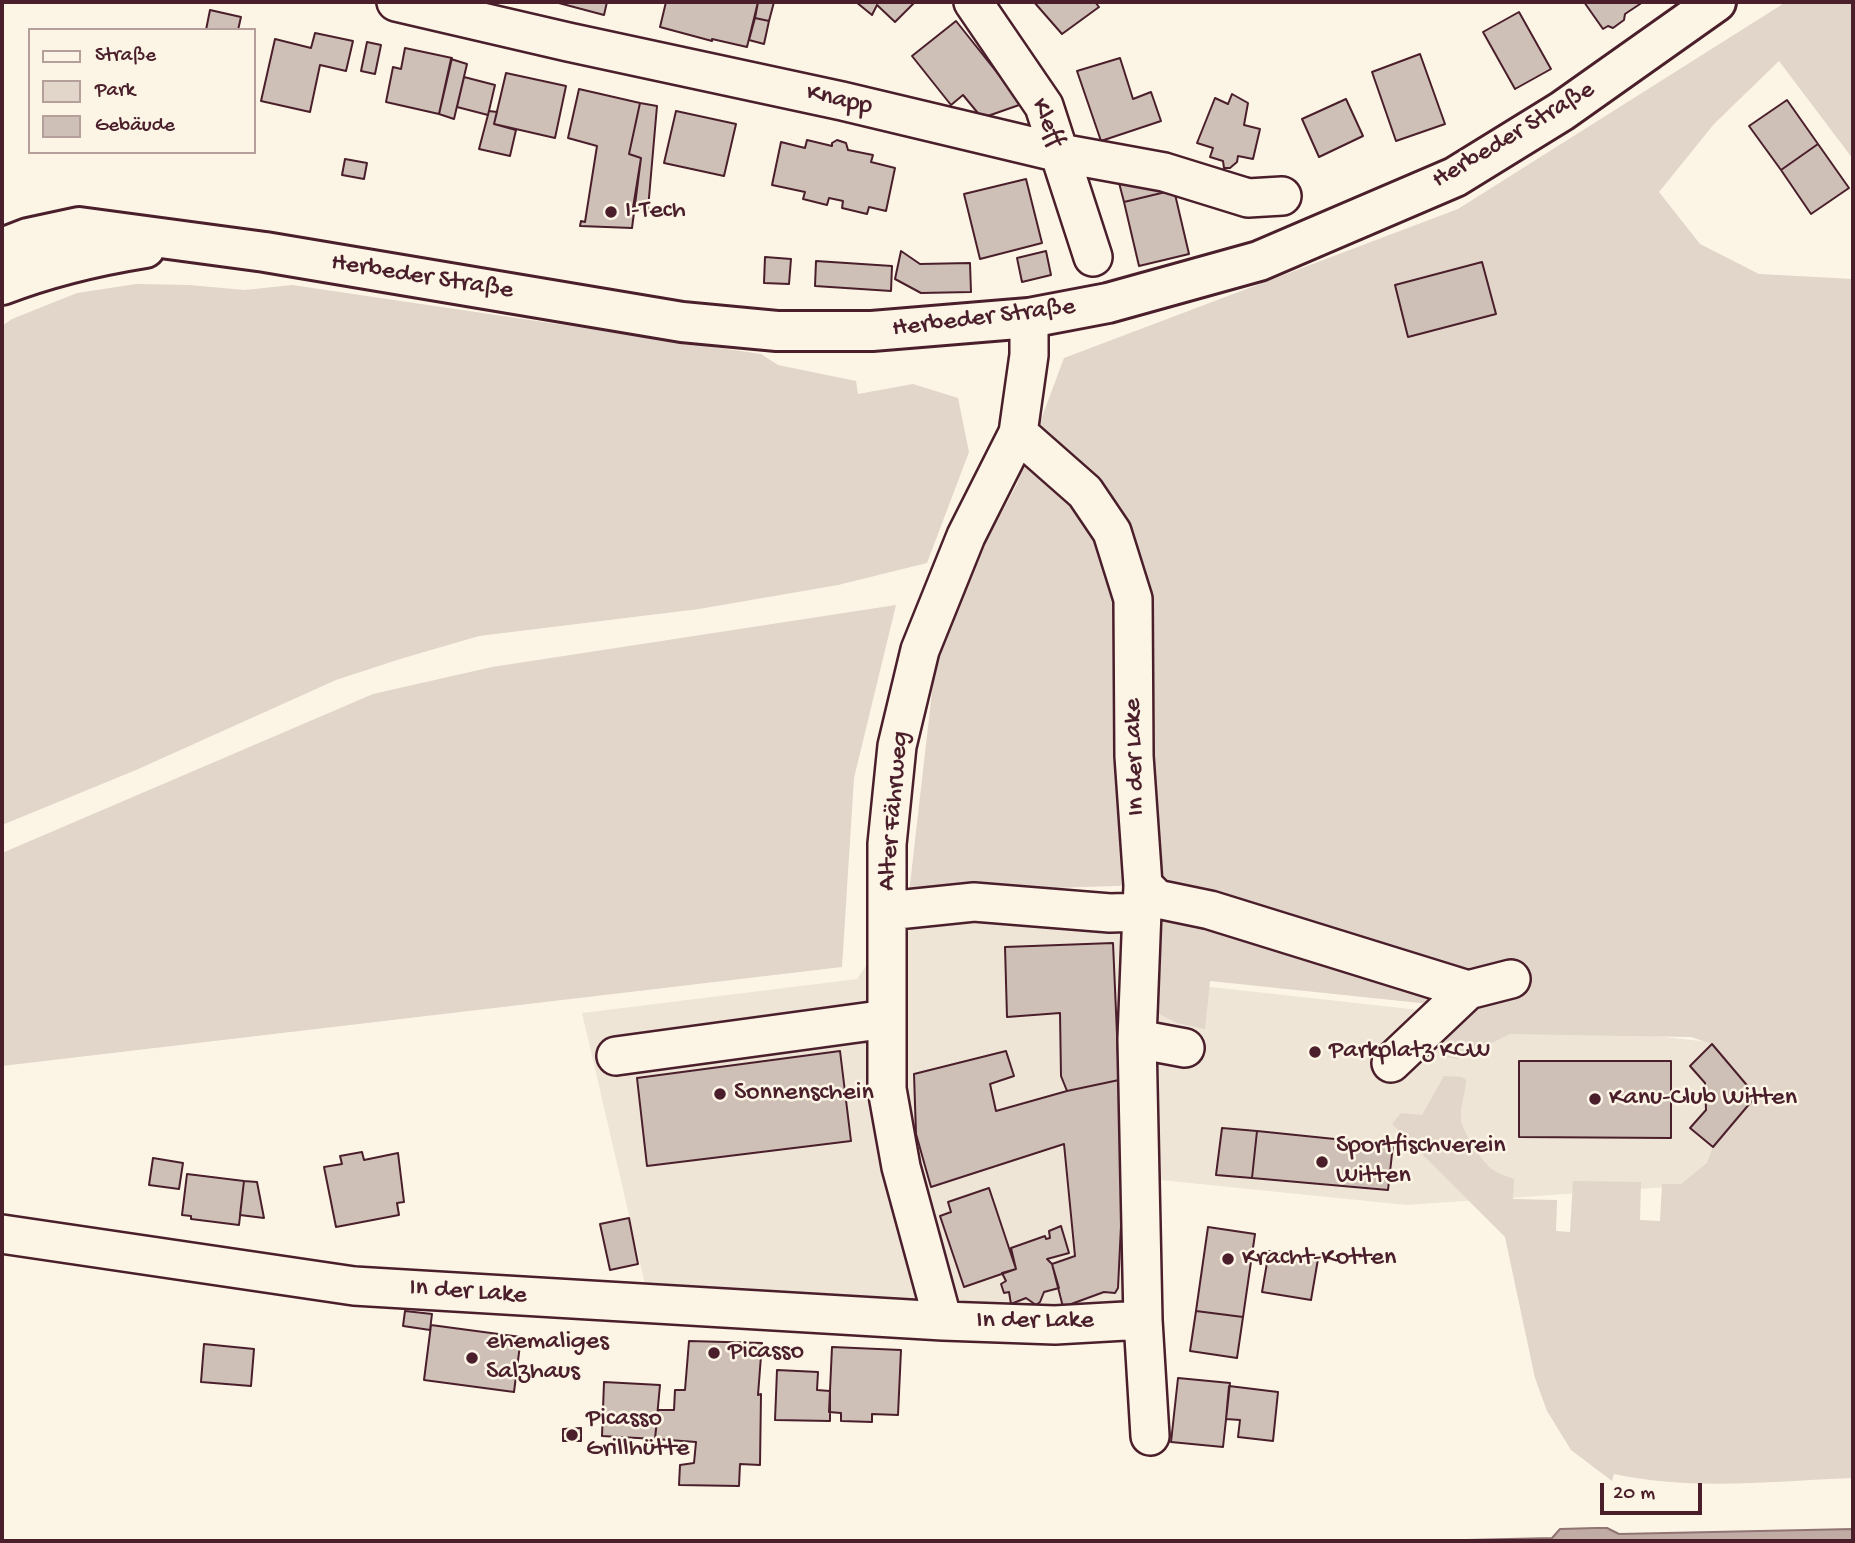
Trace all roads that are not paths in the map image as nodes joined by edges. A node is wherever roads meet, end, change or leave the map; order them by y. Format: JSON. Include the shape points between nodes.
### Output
{"nodes":[{"id":1,"x":396,"y":2,"type":"edge"},
{"id":2,"x":973,"y":2,"type":"edge"},
{"id":3,"x":1716,"y":2,"type":"edge"},
{"id":4,"x":1060,"y":153,"type":"junction"},
{"id":5,"x":1282,"y":196,"type":"dead end"},
{"id":6,"x":181,"y":242,"type":"junction"},
{"id":7,"x":2,"y":248,"type":"edge"},
{"id":8,"x":1093,"y":257,"type":"dead end"},
{"id":9,"x":2,"y":285,"type":"edge"},
{"id":10,"x":1029,"y":318,"type":"junction"},
{"id":11,"x":1018,"y":433,"type":"junction"},
{"id":12,"x":1143,"y":898,"type":"junction"},
{"id":13,"x":887,"y":911,"type":"junction"},
{"id":14,"x":1511,"y":979,"type":"dead end"},
{"id":15,"x":1468,"y":990,"type":"junction"},
{"id":16,"x":887,"y":1019,"type":"junction"},
{"id":17,"x":1137,"y":1039,"type":"junction"},
{"id":18,"x":1185,"y":1048,"type":"dead end"},
{"id":19,"x":616,"y":1056,"type":"dead end"},
{"id":20,"x":1391,"y":1063,"type":"dead end"},
{"id":21,"x":2,"y":1234,"type":"edge"},
{"id":22,"x":1143,"y":1320,"type":"junction"},
{"id":23,"x":943,"y":1321,"type":"junction"},
{"id":24,"x":1150,"y":1436,"type":"dead end"}],
"edges":[{"from":1,"to":4,"type":"street","name":"Knapp"},
{"from":2,"to":4,"type":"street","name":"Kleff","via":[[1044,106]]},
{"from":3,"to":10,"type":"main road","name":"Herbeder Straße","via":[[1562,111],[1455,177],[1259,261],[1108,303]]},
{"from":4,"to":5,"type":"street","name":"Knapp","via":[[1164,172],[1248,198]]},
{"from":4,"to":8,"type":"street","name":"Kleff"},
{"from":6,"to":7,"type":"main road","name":"Herbeder Straße","via":[[79,227]]},
{"from":6,"to":9,"type":"main road","name":"Herbeder Straße","via":[[45,268]]},
{"from":6,"to":10,"type":"main road","name":"Herbeder Straße","via":[[681,322],[777,331],[872,331]]},
{"from":10,"to":11,"type":"street","name":"Alter Fährweg","via":[[1029,355]]},
{"from":11,"to":12,"type":"street","name":"In der Lake","via":[[1085,492],[1112,532],[1133,599],[1134,756]]},
{"from":11,"to":13,"type":"street","name":"Alter Fährweg","via":[[966,536],[920,650],[897,746],[887,844]]},
{"from":12,"to":13,"type":"street","via":[[1110,914],[974,902]]},
{"from":12,"to":15,"type":"street","via":[[1210,910]]},
{"from":12,"to":17,"type":"street","name":"In der Lake"},
{"from":13,"to":16,"type":"street","name":"Alter Fährweg"},
{"from":14,"to":15,"type":"street"},
{"from":15,"to":20,"type":"street"},
{"from":16,"to":19,"type":"street"},
{"from":16,"to":23,"type":"street","name":"Alter Fährweg","via":[[887,1089],[901,1167]]},
{"from":17,"to":18,"type":"street"},
{"from":17,"to":22,"type":"street","name":"In der Lake"},
{"from":21,"to":23,"type":"street","name":"In der Lake","via":[[354,1286]]},
{"from":22,"to":23,"type":"street","name":"In der Lake","via":[[1055,1325]]},
{"from":22,"to":24,"type":"street"}]}
